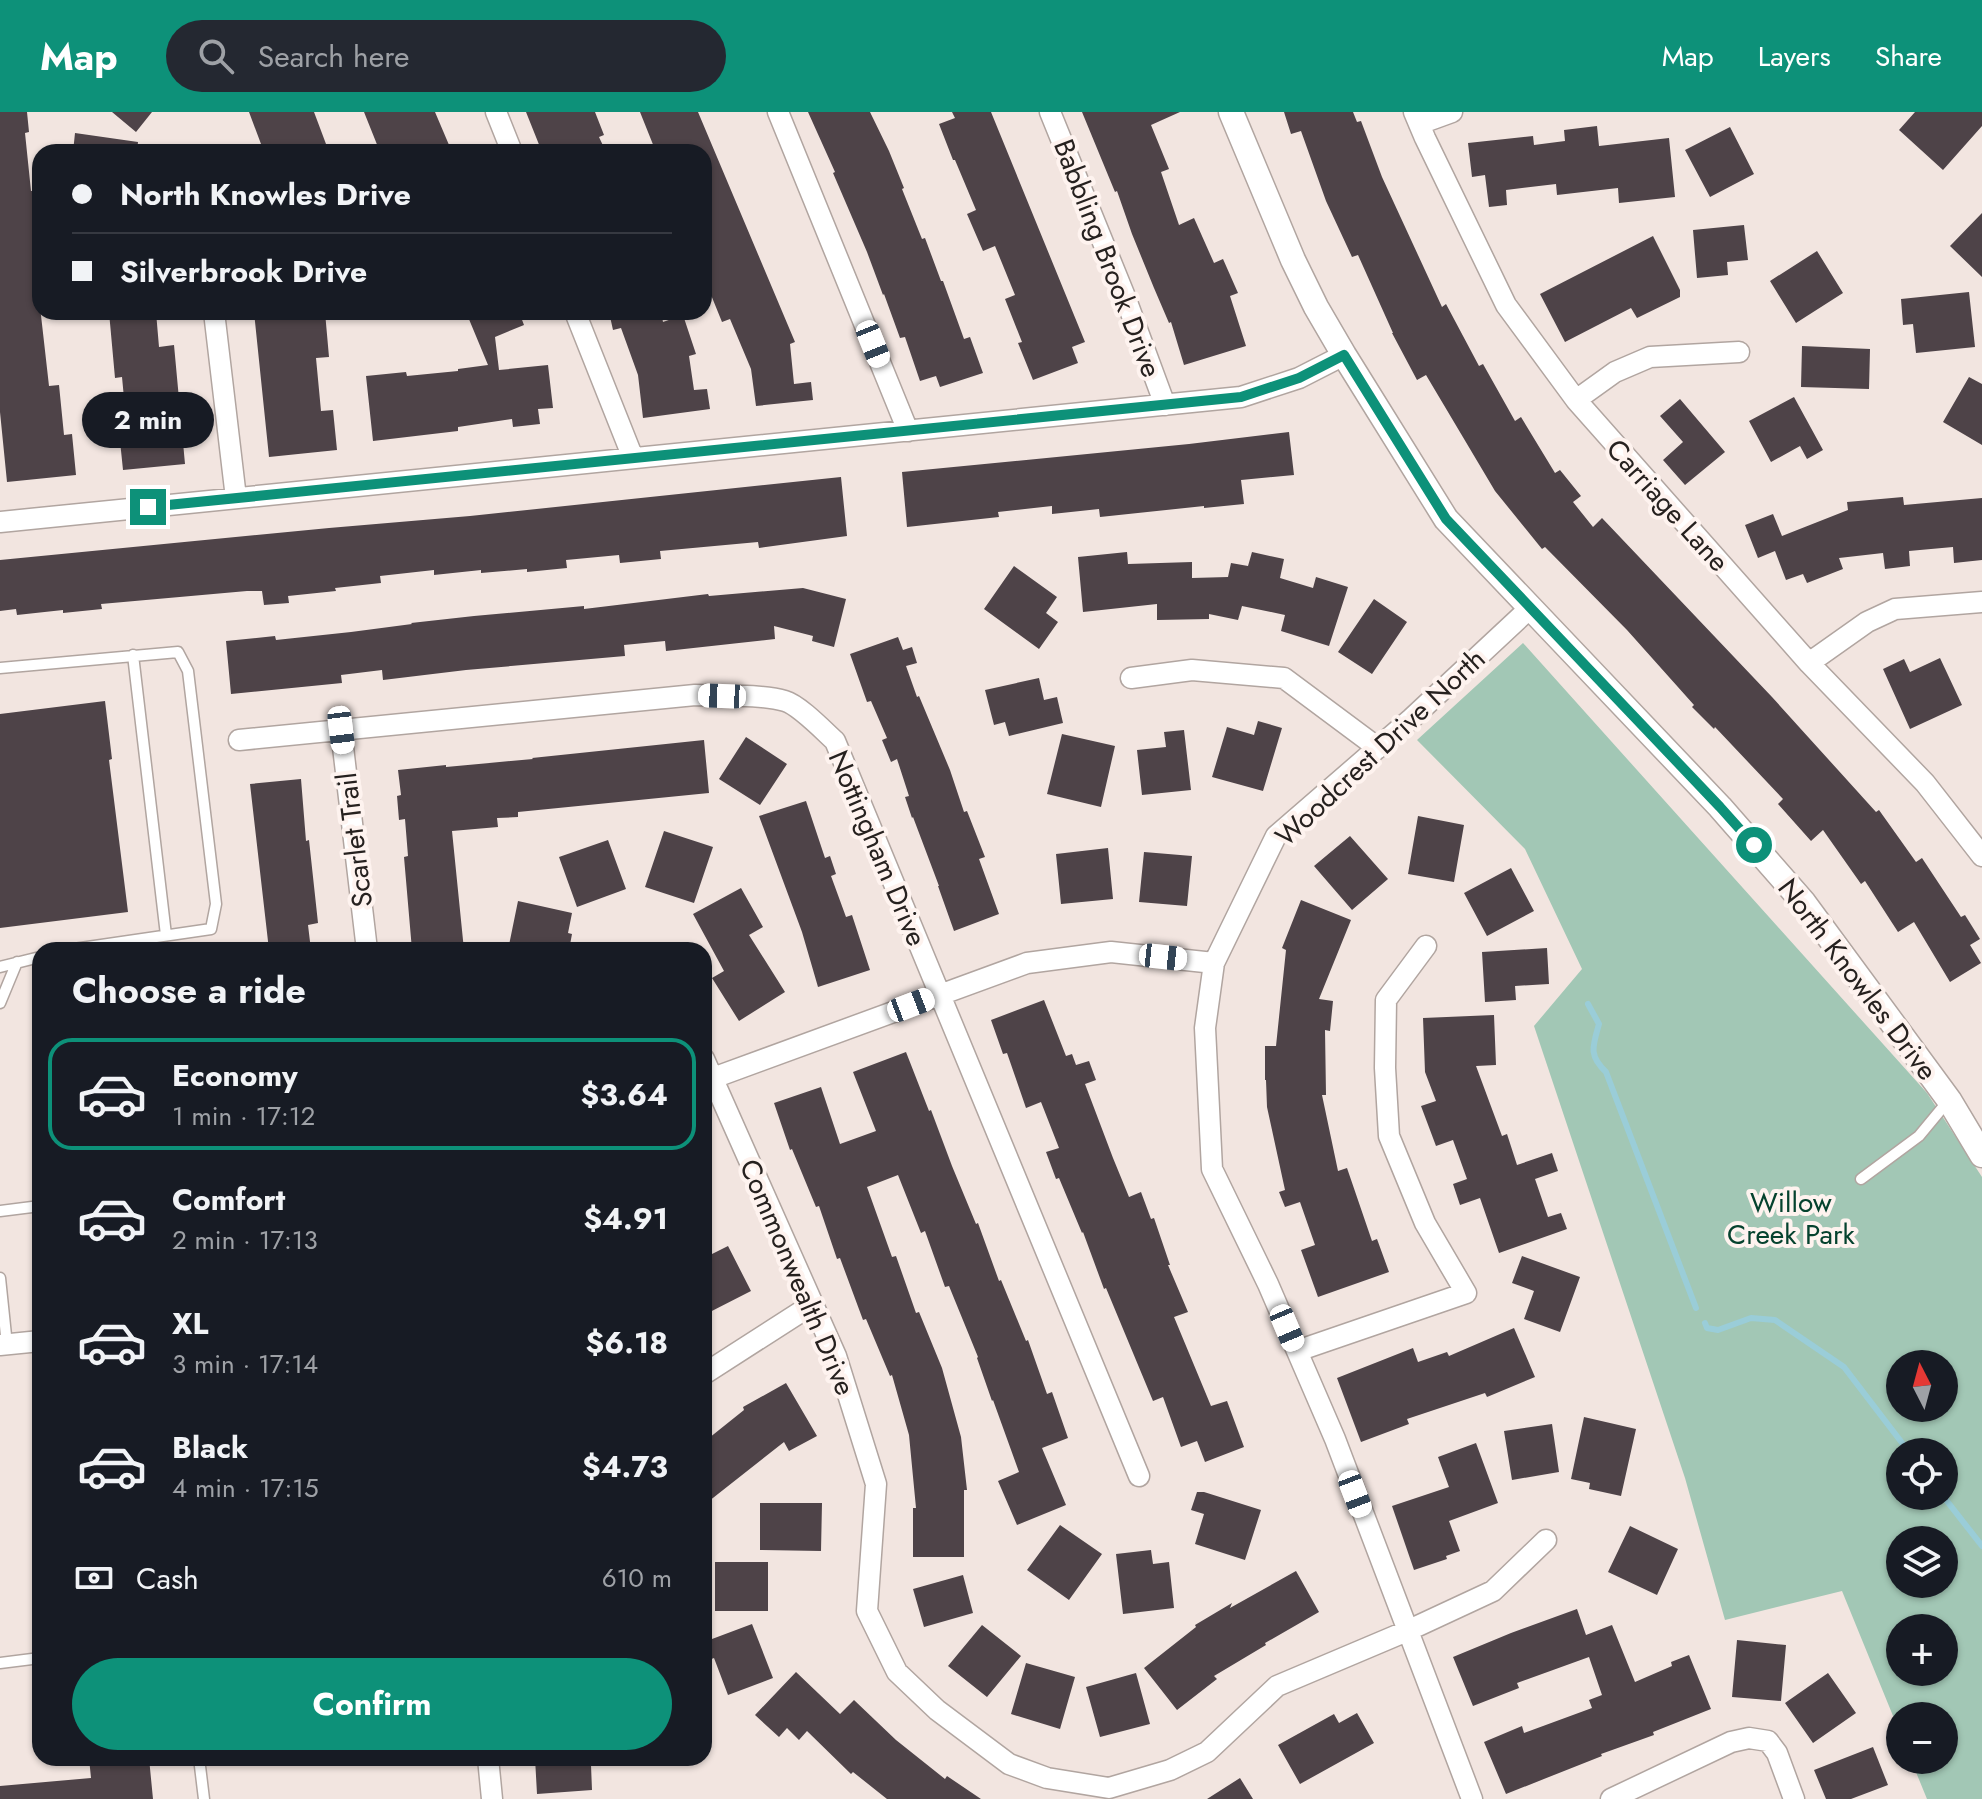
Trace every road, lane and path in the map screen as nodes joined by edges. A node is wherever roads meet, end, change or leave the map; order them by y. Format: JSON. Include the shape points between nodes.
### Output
{"nodes":[{"id":1,"x":496,"y":112,"type":"edge"},
{"id":2,"x":778,"y":112,"type":"edge"},
{"id":3,"x":1050,"y":112,"type":"edge"},
{"id":4,"x":1231,"y":112,"type":"edge"},
{"id":5,"x":1452,"y":112,"type":"edge"},
{"id":6,"x":1417,"y":118,"type":"edge"},
{"id":7,"x":509,"y":144,"type":"edge"},
{"id":8,"x":215,"y":320,"type":"edge"},
{"id":9,"x":578,"y":320,"type":"edge"},
{"id":10,"x":1739,"y":352,"type":"dead end"},
{"id":11,"x":1344,"y":355,"type":"junction"},
{"id":12,"x":1576,"y":400,"type":"junction"},
{"id":13,"x":1165,"y":405,"type":"junction"},
{"id":14,"x":908,"y":431,"type":"junction"},
{"id":15,"x":633,"y":458,"type":"junction"},
{"id":16,"x":236,"y":498,"type":"junction"},
{"id":17,"x":0,"y":522,"type":"edge"},
{"id":18,"x":1982,"y":602,"type":"edge"},
{"id":19,"x":1530,"y":608,"type":"junction"},
{"id":20,"x":133,"y":655,"type":"junction"},
{"id":21,"x":1809,"y":663,"type":"junction"},
{"id":22,"x":0,"y":668,"type":"edge"},
{"id":23,"x":1131,"y":678,"type":"dead end"},
{"id":24,"x":341,"y":730,"type":"junction"},
{"id":25,"x":239,"y":740,"type":"dead end"},
{"id":26,"x":1378,"y":748,"type":"junction"},
{"id":27,"x":1982,"y":856,"type":"edge"},
{"id":28,"x":166,"y":935,"type":"junction"},
{"id":29,"x":120,"y":942,"type":"edge"},
{"id":30,"x":366,"y":942,"type":"edge"},
{"id":31,"x":1426,"y":946,"type":"dead end"},
{"id":32,"x":32,"y":959,"type":"edge"},
{"id":33,"x":17,"y":962,"type":"junction"},
{"id":34,"x":1214,"y":963,"type":"junction"},
{"id":35,"x":0,"y":967,"type":"edge"},
{"id":36,"x":939,"y":994,"type":"junction"},
{"id":37,"x":0,"y":1003,"type":"edge"},
{"id":38,"x":712,"y":1072,"type":"edge"},
{"id":39,"x":712,"y":1085,"type":"edge"},
{"id":40,"x":1949,"y":1100,"type":"junction"},
{"id":41,"x":1982,"y":1155,"type":"edge"},
{"id":42,"x":1861,"y":1179,"type":"dead end"},
{"id":43,"x":32,"y":1207,"type":"edge"},
{"id":44,"x":0,"y":1211,"type":"edge"},
{"id":45,"x":0,"y":1281,"type":"edge"},
{"id":46,"x":813,"y":1304,"type":"junction"},
{"id":47,"x":32,"y":1342,"type":"edge"},
{"id":48,"x":3,"y":1345,"type":"edge"},
{"id":49,"x":1297,"y":1351,"type":"junction"},
{"id":50,"x":712,"y":1369,"type":"edge"},
{"id":51,"x":1139,"y":1476,"type":"dead end"},
{"id":52,"x":1546,"y":1540,"type":"dead end"},
{"id":53,"x":1407,"y":1631,"type":"junction"},
{"id":54,"x":32,"y":1659,"type":"edge"},
{"id":55,"x":0,"y":1663,"type":"edge"},
{"id":56,"x":200,"y":1766,"type":"edge"},
{"id":57,"x":489,"y":1766,"type":"edge"},
{"id":58,"x":204,"y":1799,"type":"edge"},
{"id":59,"x":492,"y":1799,"type":"edge"},
{"id":60,"x":1472,"y":1799,"type":"edge"},
{"id":61,"x":1611,"y":1799,"type":"edge"},
{"id":62,"x":1794,"y":1799,"type":"edge"}],
"edges":[{"from":1,"to":7,"type":"street"},
{"from":2,"to":14,"type":"street"},
{"from":3,"to":13,"type":"street","name":"Babbling Brook Drive"},
{"from":4,"to":11,"type":"street","name":"North Knowles Drive","via":[[1293,260]]},
{"from":5,"to":6,"type":"street"},
{"from":6,"to":12,"type":"street","name":"Carriage Lane","via":[[1506,305]]},
{"from":8,"to":16,"type":"street"},
{"from":9,"to":15,"type":"street"},
{"from":10,"to":12,"type":"street","via":[[1650,357],[1615,372]]},
{"from":11,"to":13,"type":"street","via":[[1299,378],[1241,397]]},
{"from":11,"to":19,"type":"street","name":"North Knowles Drive","via":[[1446,519]]},
{"from":12,"to":21,"type":"street","name":"Carriage Lane"},
{"from":13,"to":14,"type":"street"},
{"from":14,"to":15,"type":"street"},
{"from":15,"to":16,"type":"street"},
{"from":16,"to":17,"type":"street"},
{"from":18,"to":21,"type":"street","via":[[1895,609]]},
{"from":19,"to":26,"type":"street","name":"Woodcrest Drive North"},
{"from":19,"to":40,"type":"street","name":"North Knowles Drive","via":[[1804,903]]},
{"from":20,"to":22,"type":"lane"},
{"from":20,"to":28,"type":"lane"},
{"from":20,"to":28,"type":"lane","via":[[178,652],[188,671],[216,904],[211,929]]},
{"from":21,"to":27,"type":"street","name":"Carriage Lane","via":[[1925,783]]},
{"from":23,"to":26,"type":"street","via":[[1192,670],[1284,678]]},
{"from":24,"to":25,"type":"street","name":"Nottingham Drive"},
{"from":24,"to":30,"type":"street","name":"Scarlet Trail"},
{"from":24,"to":36,"type":"street","name":"Nottingham Drive","via":[[695,695],[787,702],[835,741]]},
{"from":26,"to":34,"type":"street","name":"Woodcrest Drive North","via":[[1276,836]]},
{"from":28,"to":29,"type":"lane"},
{"from":31,"to":49,"type":"street","via":[[1386,1000],[1389,1136],[1425,1223],[1466,1293]]},
{"from":32,"to":33,"type":"lane"},
{"from":33,"to":35,"type":"lane"},
{"from":33,"to":37,"type":"lane"},
{"from":34,"to":36,"type":"street","via":[[1111,952],[1027,963]]},
{"from":34,"to":49,"type":"street","name":"Woodcrest Drive North","via":[[1205,1028],[1212,1169]]},
{"from":36,"to":38,"type":"street"},
{"from":36,"to":51,"type":"street","name":"Nottingham Drive"},
{"from":39,"to":46,"type":"street","name":"Commonwealth Drive"},
{"from":40,"to":41,"type":"street","name":"North Knowles Drive"},
{"from":40,"to":42,"type":"lane","via":[[1919,1136]]},
{"from":43,"to":44,"type":"lane"},
{"from":45,"to":48,"type":"lane"},
{"from":46,"to":50,"type":"street"},
{"from":46,"to":53,"type":"street","name":"Commonwealth Drive","via":[[836,1356],[876,1484],[867,1611],[897,1672],[1009,1764],[1047,1778],[1109,1788],[1170,1770],[1207,1752],[1277,1686]]},
{"from":47,"to":48,"type":"street"},
{"from":49,"to":53,"type":"street","name":"Woodcrest Drive North"},
{"from":52,"to":53,"type":"street","name":"Commonwealth Drive","via":[[1493,1591]]},
{"from":53,"to":60,"type":"street","name":"Woodcrest Drive North"},
{"from":54,"to":55,"type":"lane"},
{"from":56,"to":58,"type":"lane"},
{"from":57,"to":59,"type":"street"},
{"from":61,"to":62,"type":"street","via":[[1749,1738],[1768,1741],[1777,1753]]}]}
